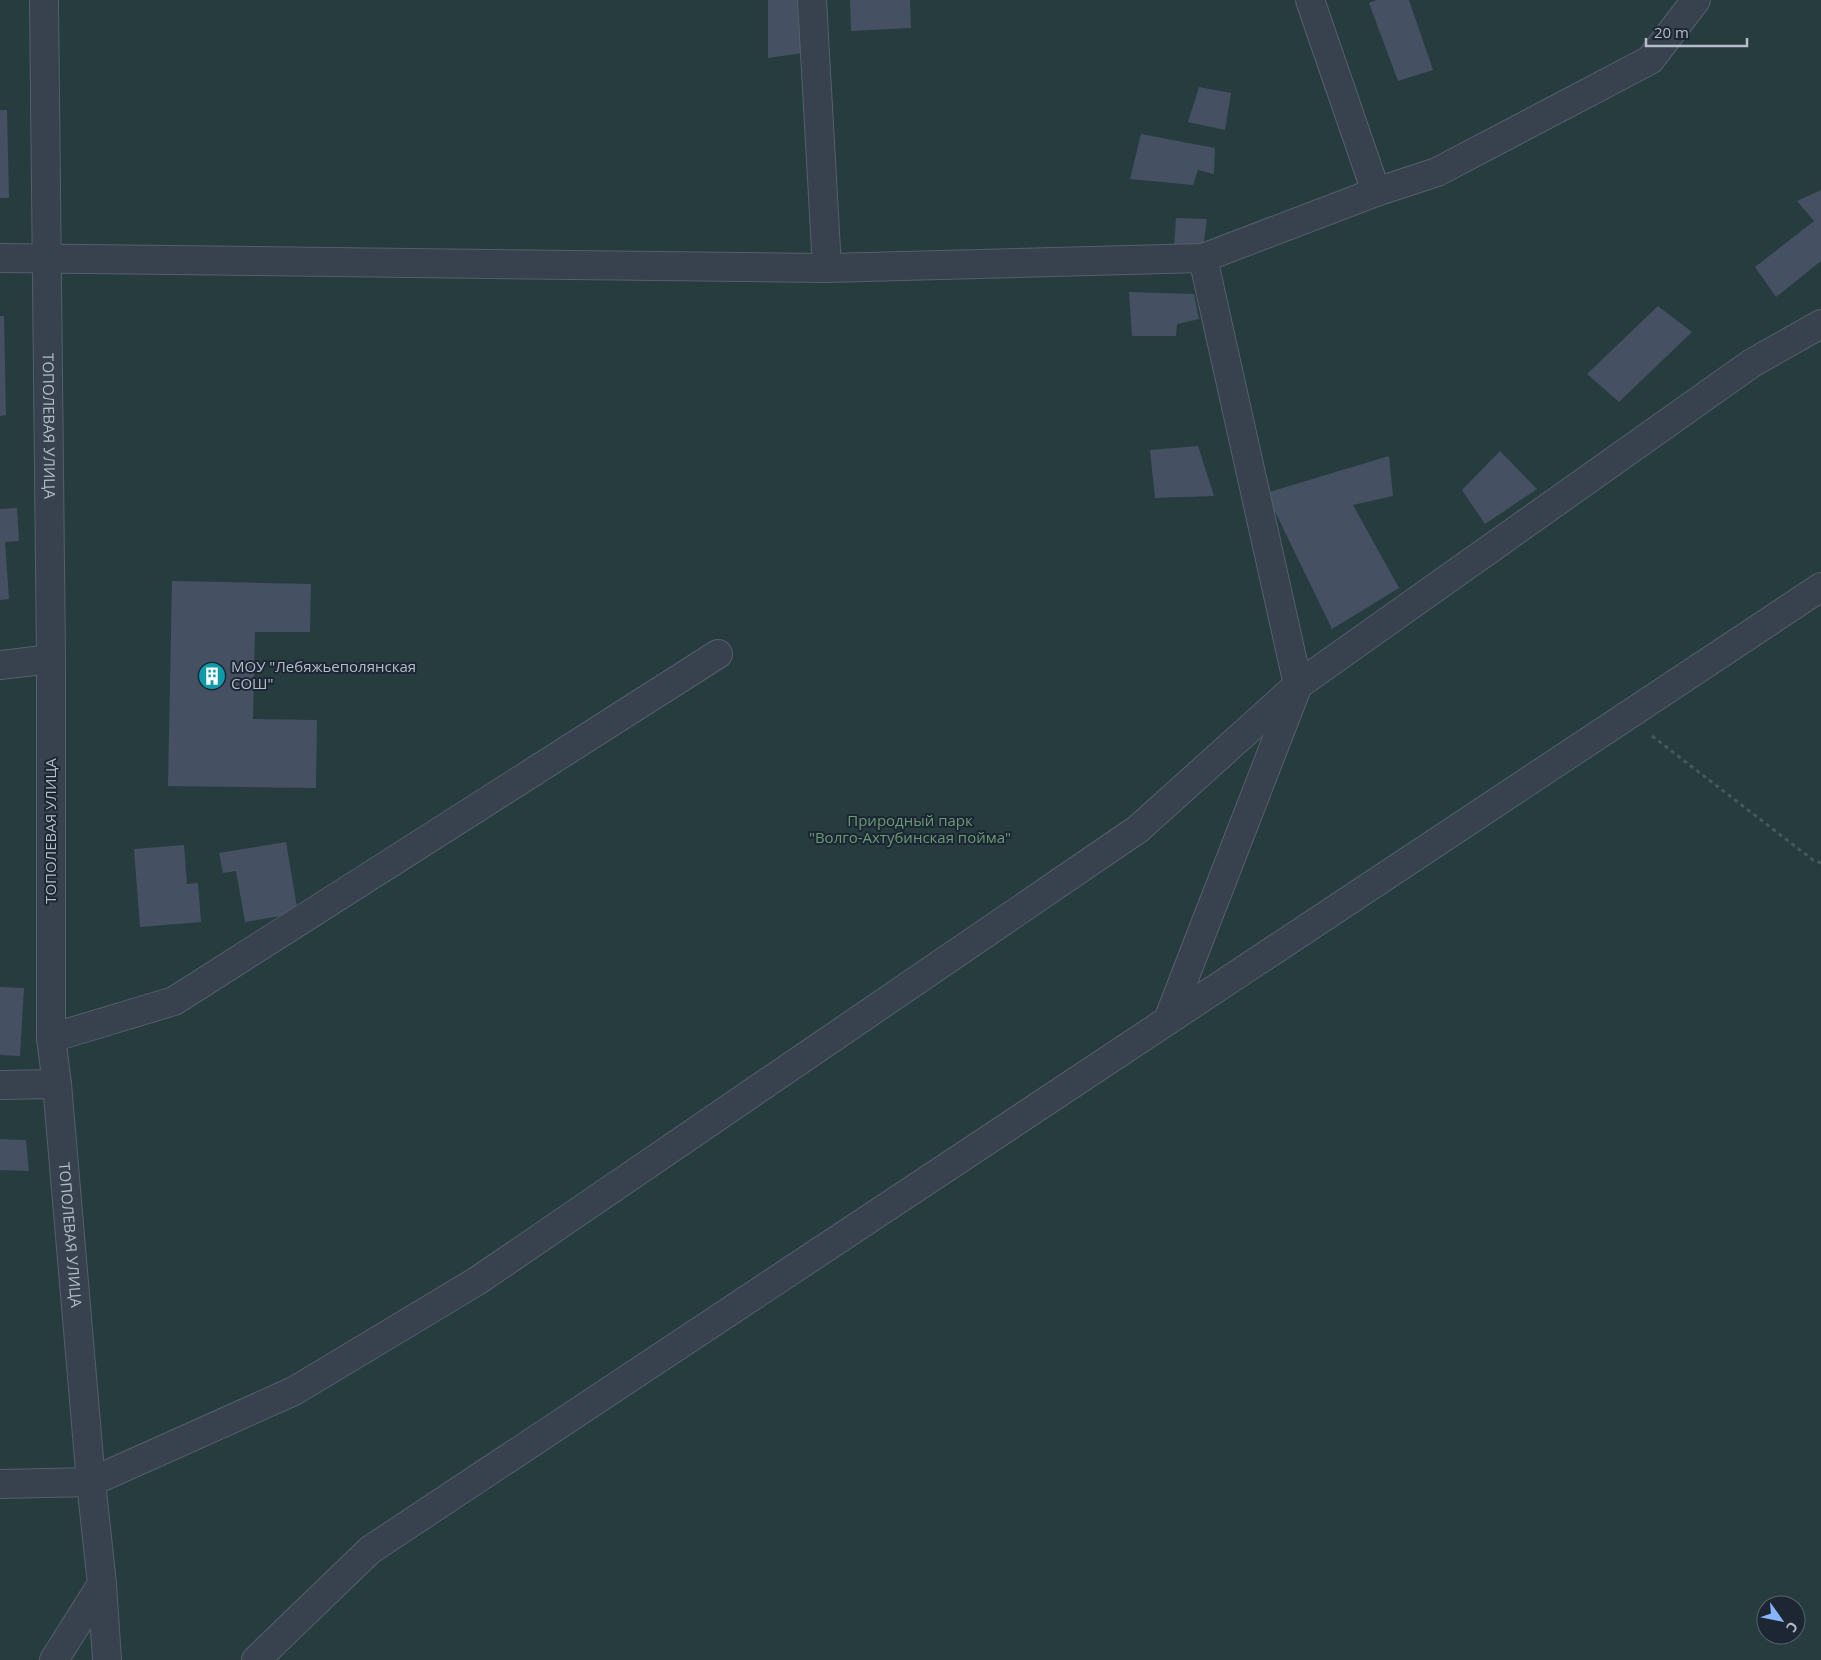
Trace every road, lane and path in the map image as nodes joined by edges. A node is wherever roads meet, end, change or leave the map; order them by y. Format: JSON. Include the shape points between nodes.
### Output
{"nodes":[{"id":1,"x":44,"y":0,"type":"edge"},
{"id":2,"x":812,"y":0,"type":"edge"},
{"id":3,"x":1310,"y":0,"type":"edge"},
{"id":4,"x":1696,"y":0,"type":"edge"},
{"id":5,"x":1376,"y":192,"type":"junction"},
{"id":6,"x":0,"y":258,"type":"edge"},
{"id":7,"x":46,"y":258,"type":"junction"},
{"id":8,"x":1203,"y":258,"type":"junction"},
{"id":9,"x":827,"y":268,"type":"junction"},
{"id":10,"x":1821,"y":324,"type":"edge"},
{"id":11,"x":1821,"y":587,"type":"edge"},
{"id":12,"x":718,"y":654,"type":"dead end"},
{"id":13,"x":51,"y":659,"type":"junction"},
{"id":14,"x":0,"y":665,"type":"edge"},
{"id":15,"x":1298,"y":685,"type":"junction"},
{"id":16,"x":1627,"y":716,"type":"junction"},
{"id":17,"x":1821,"y":863,"type":"edge"},
{"id":18,"x":1168,"y":1020,"type":"junction"},
{"id":19,"x":51,"y":1038,"type":"junction"},
{"id":20,"x":57,"y":1084,"type":"junction"},
{"id":21,"x":0,"y":1085,"type":"edge"},
{"id":22,"x":91,"y":1482,"type":"junction"},
{"id":23,"x":0,"y":1484,"type":"edge"},
{"id":24,"x":102,"y":1584,"type":"junction"},
{"id":25,"x":54,"y":1660,"type":"edge"},
{"id":26,"x":107,"y":1660,"type":"edge"},
{"id":27,"x":256,"y":1660,"type":"edge"}],
"edges":[{"from":1,"to":7,"type":"street","name":"ТОПОЛЕВАЯ УЛИЦА"},
{"from":2,"to":9,"type":"street"},
{"from":3,"to":5,"type":"street"},
{"from":4,"to":5,"type":"street","via":[[1650,60],[1437,172]]},
{"from":5,"to":8,"type":"street"},
{"from":6,"to":7,"type":"street"},
{"from":7,"to":9,"type":"street"},
{"from":7,"to":13,"type":"street","name":"ТОПОЛЕВАЯ УЛИЦА"},
{"from":8,"to":9,"type":"street"},
{"from":8,"to":15,"type":"street"},
{"from":10,"to":15,"type":"street","via":[[1752,363]]},
{"from":11,"to":16,"type":"street"},
{"from":12,"to":19,"type":"street","via":[[174,1000]]},
{"from":13,"to":14,"type":"street"},
{"from":13,"to":19,"type":"street","name":"ТОПОЛЕВАЯ УЛИЦА"},
{"from":15,"to":18,"type":"street"},
{"from":15,"to":22,"type":"street","via":[[1138,829],[477,1281],[294,1391]]},
{"from":16,"to":17,"type":"path"},
{"from":16,"to":18,"type":"street"},
{"from":18,"to":27,"type":"street","via":[[370,1550]]},
{"from":19,"to":20,"type":"street","name":"ТОПОЛЕВАЯ УЛИЦА"},
{"from":20,"to":21,"type":"street"},
{"from":20,"to":22,"type":"street","name":"ТОПОЛЕВАЯ УЛИЦА"},
{"from":22,"to":23,"type":"street"},
{"from":22,"to":24,"type":"street","name":"ТОПОЛЕВАЯ УЛИЦА"},
{"from":24,"to":25,"type":"street"},
{"from":24,"to":26,"type":"street","name":"ТОПОЛЕВАЯ УЛИЦА"}]}
